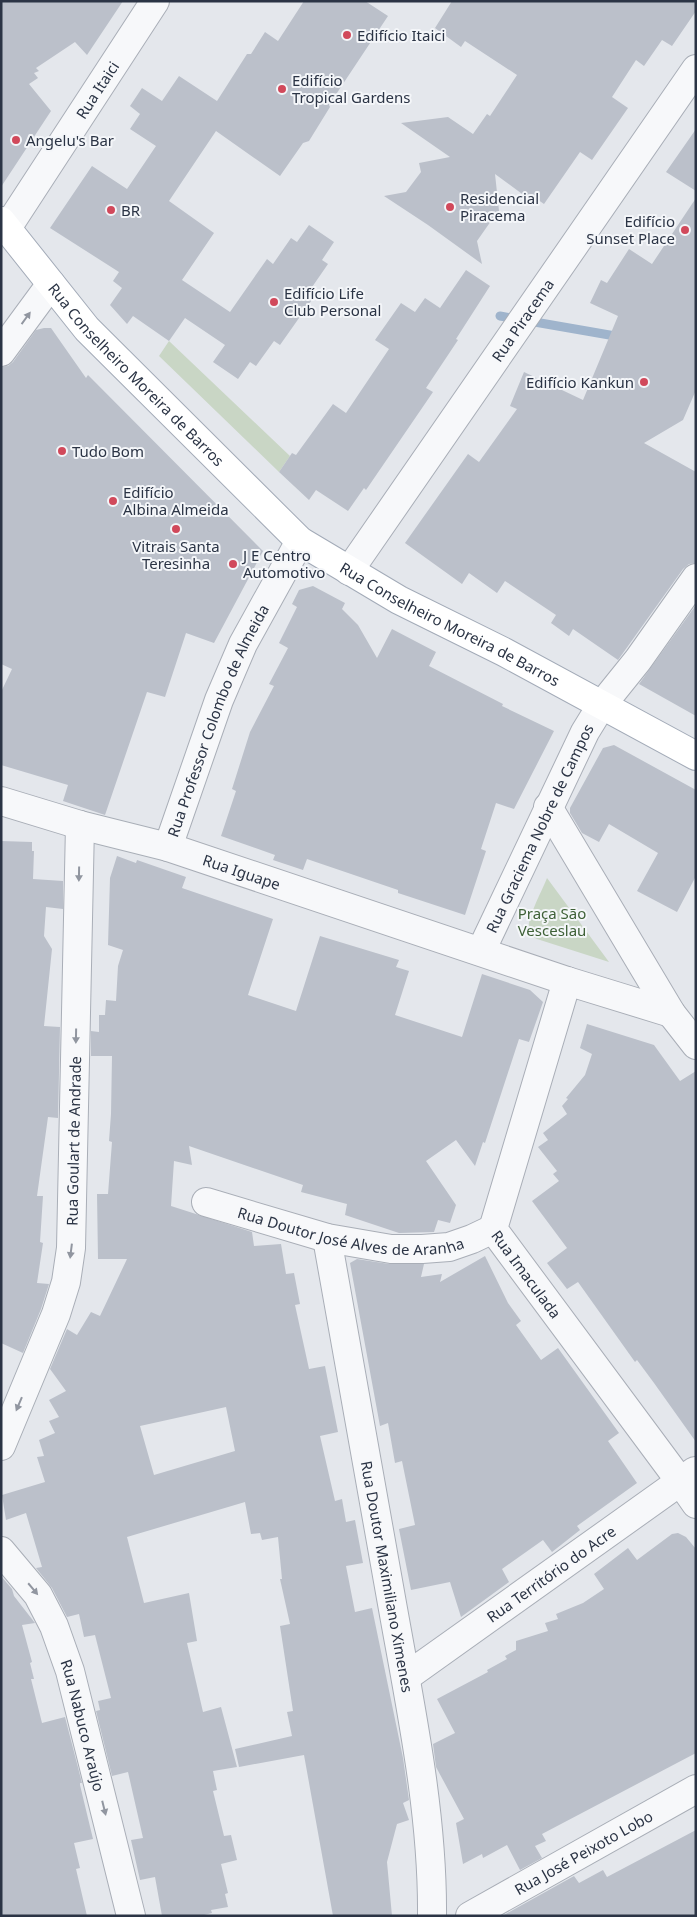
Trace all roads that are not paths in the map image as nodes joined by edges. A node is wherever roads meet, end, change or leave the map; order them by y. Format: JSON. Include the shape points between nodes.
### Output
{"nodes":[{"id":1,"x":155,"y":1,"type":"edge"},
{"id":2,"x":696,"y":69,"type":"edge"},
{"id":3,"x":4,"y":224,"type":"edge"},
{"id":4,"x":51,"y":284,"type":"junction"},
{"id":5,"x":1,"y":352,"type":"edge"},
{"id":6,"x":300,"y":541,"type":"junction"},
{"id":7,"x":349,"y":571,"type":"junction"},
{"id":8,"x":696,"y":578,"type":"edge"},
{"id":9,"x":601,"y":706,"type":"junction"},
{"id":10,"x":696,"y":756,"type":"edge"},
{"id":11,"x":1,"y":801,"type":"edge"},
{"id":12,"x":548,"y":808,"type":"junction"},
{"id":13,"x":80,"y":825,"type":"junction"},
{"id":14,"x":168,"y":848,"type":"junction"},
{"id":15,"x":481,"y":951,"type":"junction"},
{"id":16,"x":567,"y":981,"type":"junction"},
{"id":17,"x":672,"y":1013,"type":"junction"},
{"id":18,"x":696,"y":1046,"type":"edge"},
{"id":19,"x":206,"y":1202,"type":"dead end"},
{"id":20,"x":493,"y":1229,"type":"junction"},
{"id":21,"x":327,"y":1238,"type":"junction"},
{"id":22,"x":1,"y":1446,"type":"edge"},
{"id":23,"x":688,"y":1476,"type":"edge"},
{"id":24,"x":696,"y":1504,"type":"edge"},
{"id":25,"x":1,"y":1551,"type":"edge"},
{"id":26,"x":406,"y":1677,"type":"junction"},
{"id":27,"x":696,"y":1789,"type":"edge"},
{"id":28,"x":131,"y":1916,"type":"edge"},
{"id":29,"x":432,"y":1916,"type":"edge"},
{"id":30,"x":470,"y":1916,"type":"edge"}],
"edges":[{"from":1,"to":3,"type":"street","name":"Rua Itaici"},
{"from":2,"to":7,"type":"street","name":"Rua Piracema"},
{"from":3,"to":4,"type":"main road","name":"Rua Conselheiro Moreira de Barros"},
{"from":5,"to":4,"type":"street","one_way":true},
{"from":4,"to":6,"type":"main road","name":"Rua Conselheiro Moreira de Barros","via":[[87,329]]},
{"from":6,"to":7,"type":"main road","name":"Rua Conselheiro Moreira de Barros"},
{"from":6,"to":14,"type":"street","name":"Rua Professor Colombo de Almeida","via":[[240,652],[219,700]]},
{"from":7,"to":9,"type":"main road","name":"Rua Conselheiro Moreira de Barros"},
{"from":8,"to":9,"type":"street","name":"Rua Graciema Nobre de Campos"},
{"from":9,"to":10,"type":"main road","name":"Rua Conselheiro Moreira de Barros"},
{"from":9,"to":12,"type":"street","name":"Rua Graciema Nobre de Campos"},
{"from":11,"to":13,"type":"street","name":"Rua Iguape"},
{"from":12,"to":15,"type":"street","name":"Rua Graciema Nobre de Campos"},
{"from":12,"to":17,"type":"street"},
{"from":13,"to":14,"type":"street","name":"Rua Iguape"},
{"from":13,"to":22,"type":"street","name":"Rua Goulart de Andrade","one_way":true,"via":[[72,1248],[56,1314]]},
{"from":14,"to":15,"type":"street","name":"Rua Iguape"},
{"from":15,"to":16,"type":"street"},
{"from":16,"to":17,"type":"street"},
{"from":16,"to":20,"type":"street","name":"Rua Imaculada"},
{"from":17,"to":18,"type":"street"},
{"from":19,"to":21,"type":"street","name":"Rua Doutor José Alves de Aranha"},
{"from":20,"to":21,"type":"street","name":"Rua Doutor José Alves de Aranha","via":[[449,1247],[422,1250],[391,1249]]},
{"from":20,"to":23,"type":"street","name":"Rua Imaculada"},
{"from":21,"to":26,"type":"street","name":"Rua Doutor Maximiliano Ximenes"},
{"from":23,"to":24,"type":"street","name":"Rua Imaculada"},
{"from":23,"to":26,"type":"street","name":"Rua Território do Acre"},
{"from":25,"to":28,"type":"street","name":"Rua Nabuco Araújo","one_way":true,"via":[[38,1595],[54,1626],[70,1671]]},
{"from":26,"to":29,"type":"street","name":"Rua Doutor Maximiliano Ximenes","via":[[426,1813]]},
{"from":27,"to":30,"type":"street","name":"Rua José Peixoto Lobo"}]}
